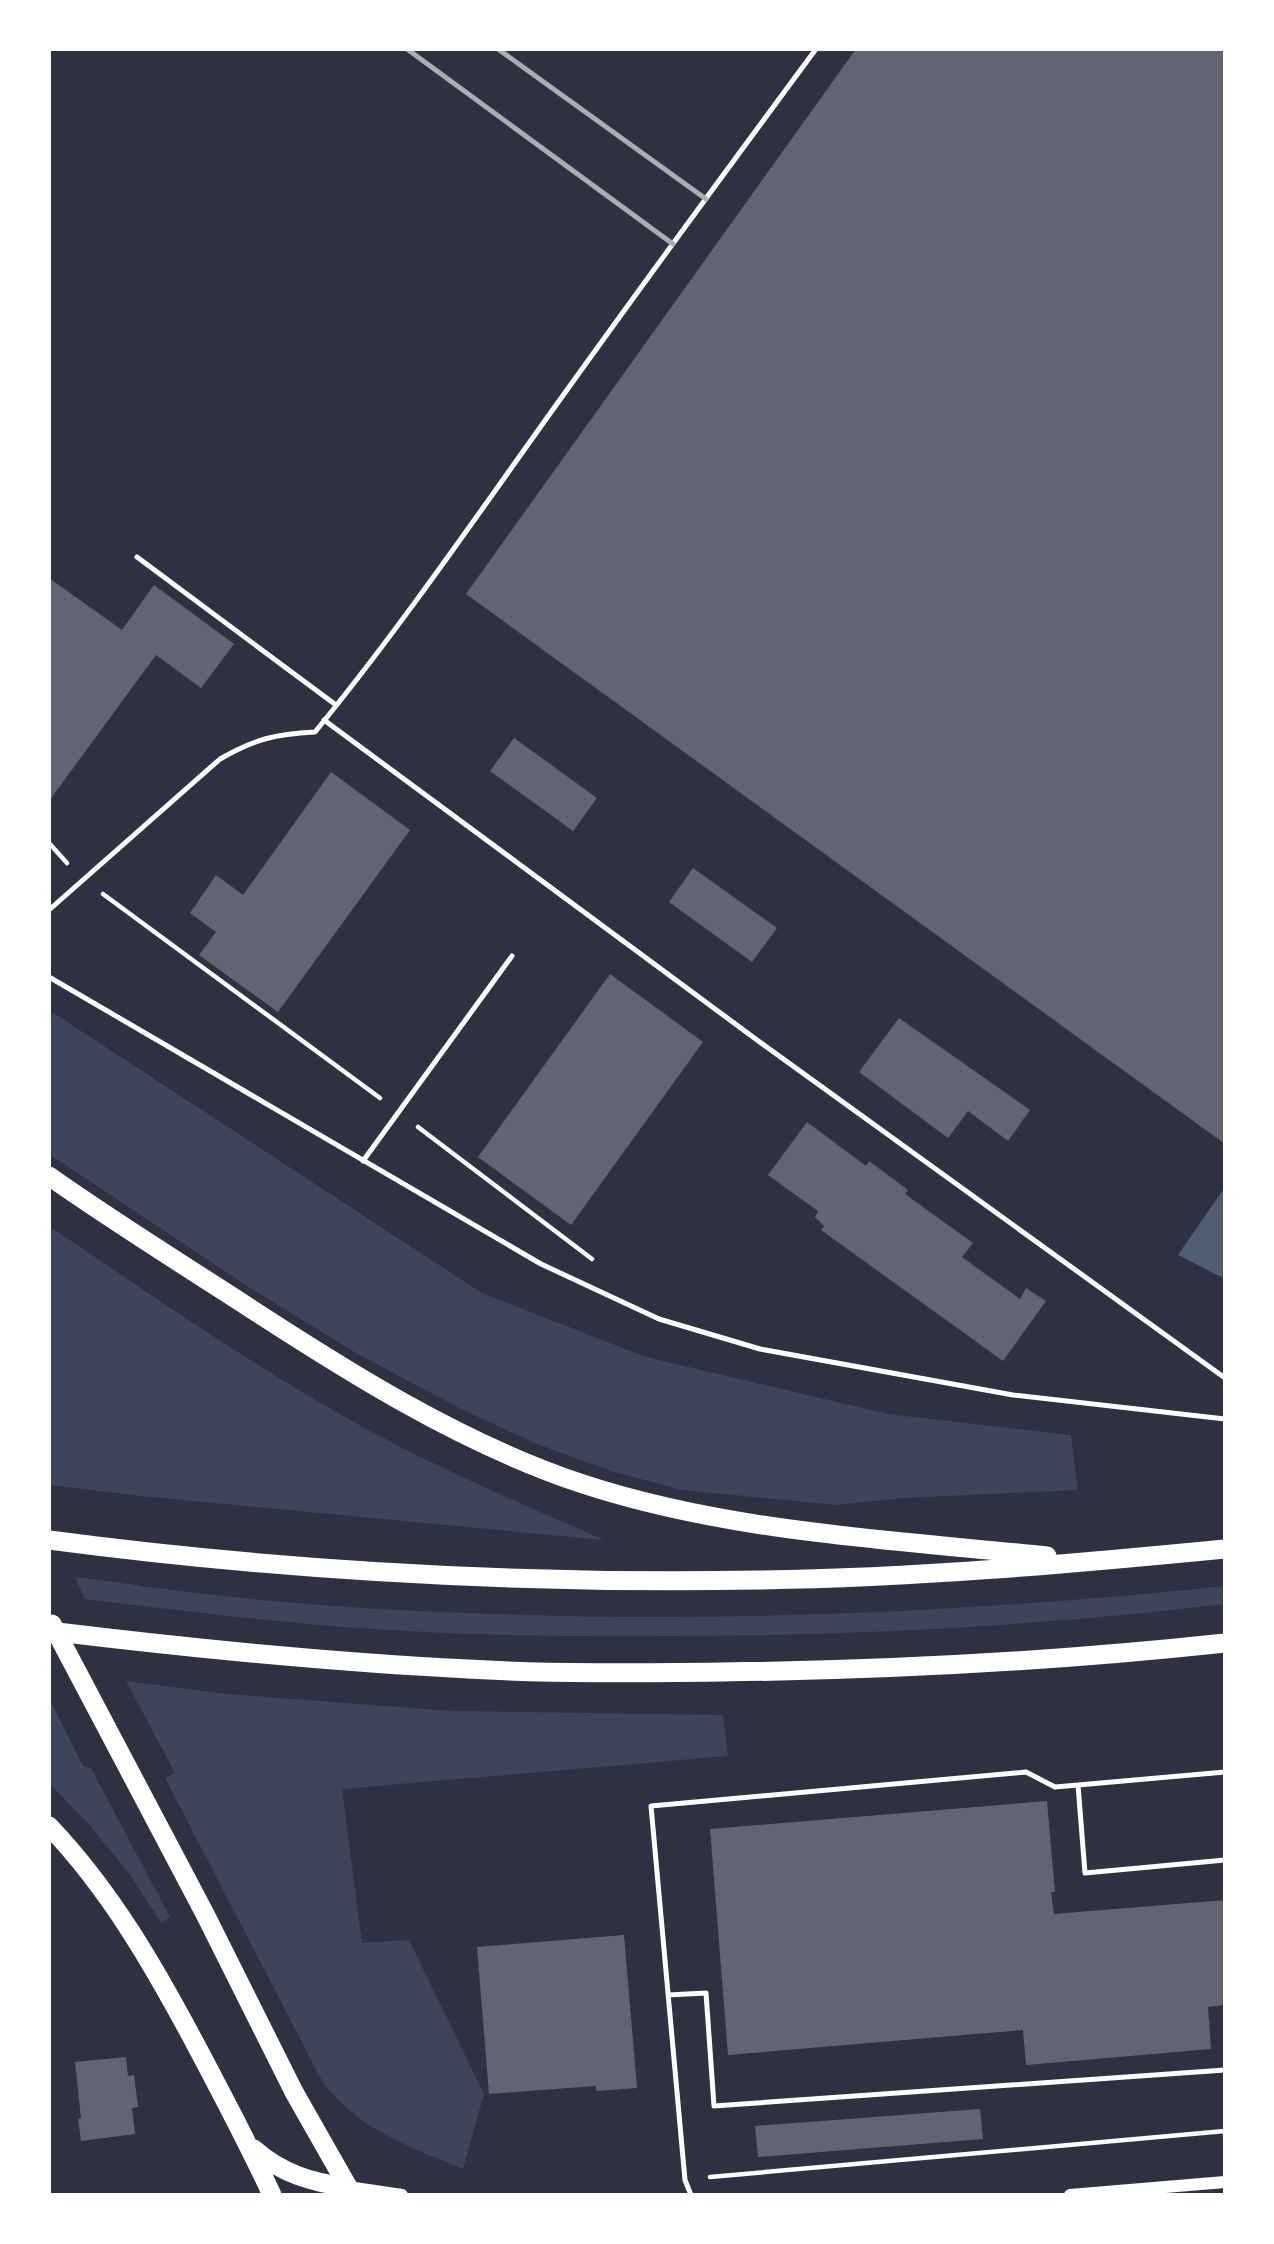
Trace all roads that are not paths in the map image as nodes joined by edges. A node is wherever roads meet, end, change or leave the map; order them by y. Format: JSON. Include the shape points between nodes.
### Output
{"nodes":[{"id":1,"x":816,"y":49,"type":"edge"},
{"id":2,"x":137,"y":557,"type":"dead end"},
{"id":3,"x":337,"y":705,"type":"junction"},
{"id":4,"x":324,"y":720,"type":"junction"},
{"id":5,"x":49,"y":910,"type":"edge"},
{"id":6,"x":512,"y":956,"type":"dead end"},
{"id":7,"x":49,"y":977,"type":"edge"},
{"id":8,"x":363,"y":1161,"type":"junction"},
{"id":9,"x":49,"y":1176,"type":"edge"},
{"id":10,"x":1225,"y":1378,"type":"edge"},
{"id":11,"x":1225,"y":1419,"type":"edge"},
{"id":12,"x":49,"y":1540,"type":"edge"},
{"id":13,"x":1225,"y":1549,"type":"edge"},
{"id":14,"x":1093,"y":1561,"type":"junction"},
{"id":15,"x":49,"y":1619,"type":"edge"},
{"id":16,"x":49,"y":1632,"type":"edge"},
{"id":17,"x":1225,"y":1643,"type":"edge"},
{"id":18,"x":1225,"y":1772,"type":"edge"},
{"id":19,"x":1078,"y":1785,"type":"junction"},
{"id":20,"x":49,"y":1826,"type":"edge"},
{"id":21,"x":1225,"y":1860,"type":"edge"},
{"id":22,"x":668,"y":1995,"type":"junction"},
{"id":23,"x":1225,"y":2070,"type":"edge"},
{"id":24,"x":249,"y":2144,"type":"junction"},
{"id":25,"x":1225,"y":2182,"type":"edge"},
{"id":26,"x":346,"y":2192,"type":"edge"},
{"id":27,"x":272,"y":2195,"type":"edge"},
{"id":28,"x":402,"y":2195,"type":"edge"},
{"id":29,"x":691,"y":2195,"type":"edge"},
{"id":30,"x":1070,"y":2195,"type":"edge"}],
"edges":[{"from":1,"to":3,"type":"lane"},
{"from":2,"to":3,"type":"lane"},
{"from":3,"to":4,"type":"lane"},
{"from":4,"to":5,"type":"lane","via":[[315,732],[286,733],[248,743],[220,759]]},
{"from":4,"to":10,"type":"lane"},
{"from":6,"to":8,"type":"lane"},
{"from":7,"to":8,"type":"lane"},
{"from":8,"to":11,"type":"lane","via":[[541,1264],[672,1323],[760,1349],[1013,1395]]},
{"from":9,"to":14,"type":"highway","via":[[282,1329],[419,1411],[583,1484],[763,1525]]},
{"from":12,"to":14,"type":"highway","via":[[254,1563],[600,1581],[927,1574]]},
{"from":13,"to":14,"type":"highway"},
{"from":15,"to":26,"type":"highway"},
{"from":16,"to":17,"type":"highway","via":[[468,1670],[643,1673],[991,1663]]},
{"from":18,"to":19,"type":"lane"},
{"from":19,"to":21,"type":"lane","via":[[1086,1873]]},
{"from":19,"to":22,"type":"lane","via":[[1055,1787],[1027,1772],[651,1806]]},
{"from":20,"to":24,"type":"highway","via":[[98,1882],[141,1946]]},
{"from":22,"to":23,"type":"lane","via":[[706,1993],[714,2106]]},
{"from":22,"to":29,"type":"lane","via":[[685,2180]]},
{"from":24,"to":26,"type":"highway","via":[[285,2171]]},
{"from":24,"to":27,"type":"highway"},
{"from":25,"to":30,"type":"street"},
{"from":26,"to":28,"type":"street"}]}
